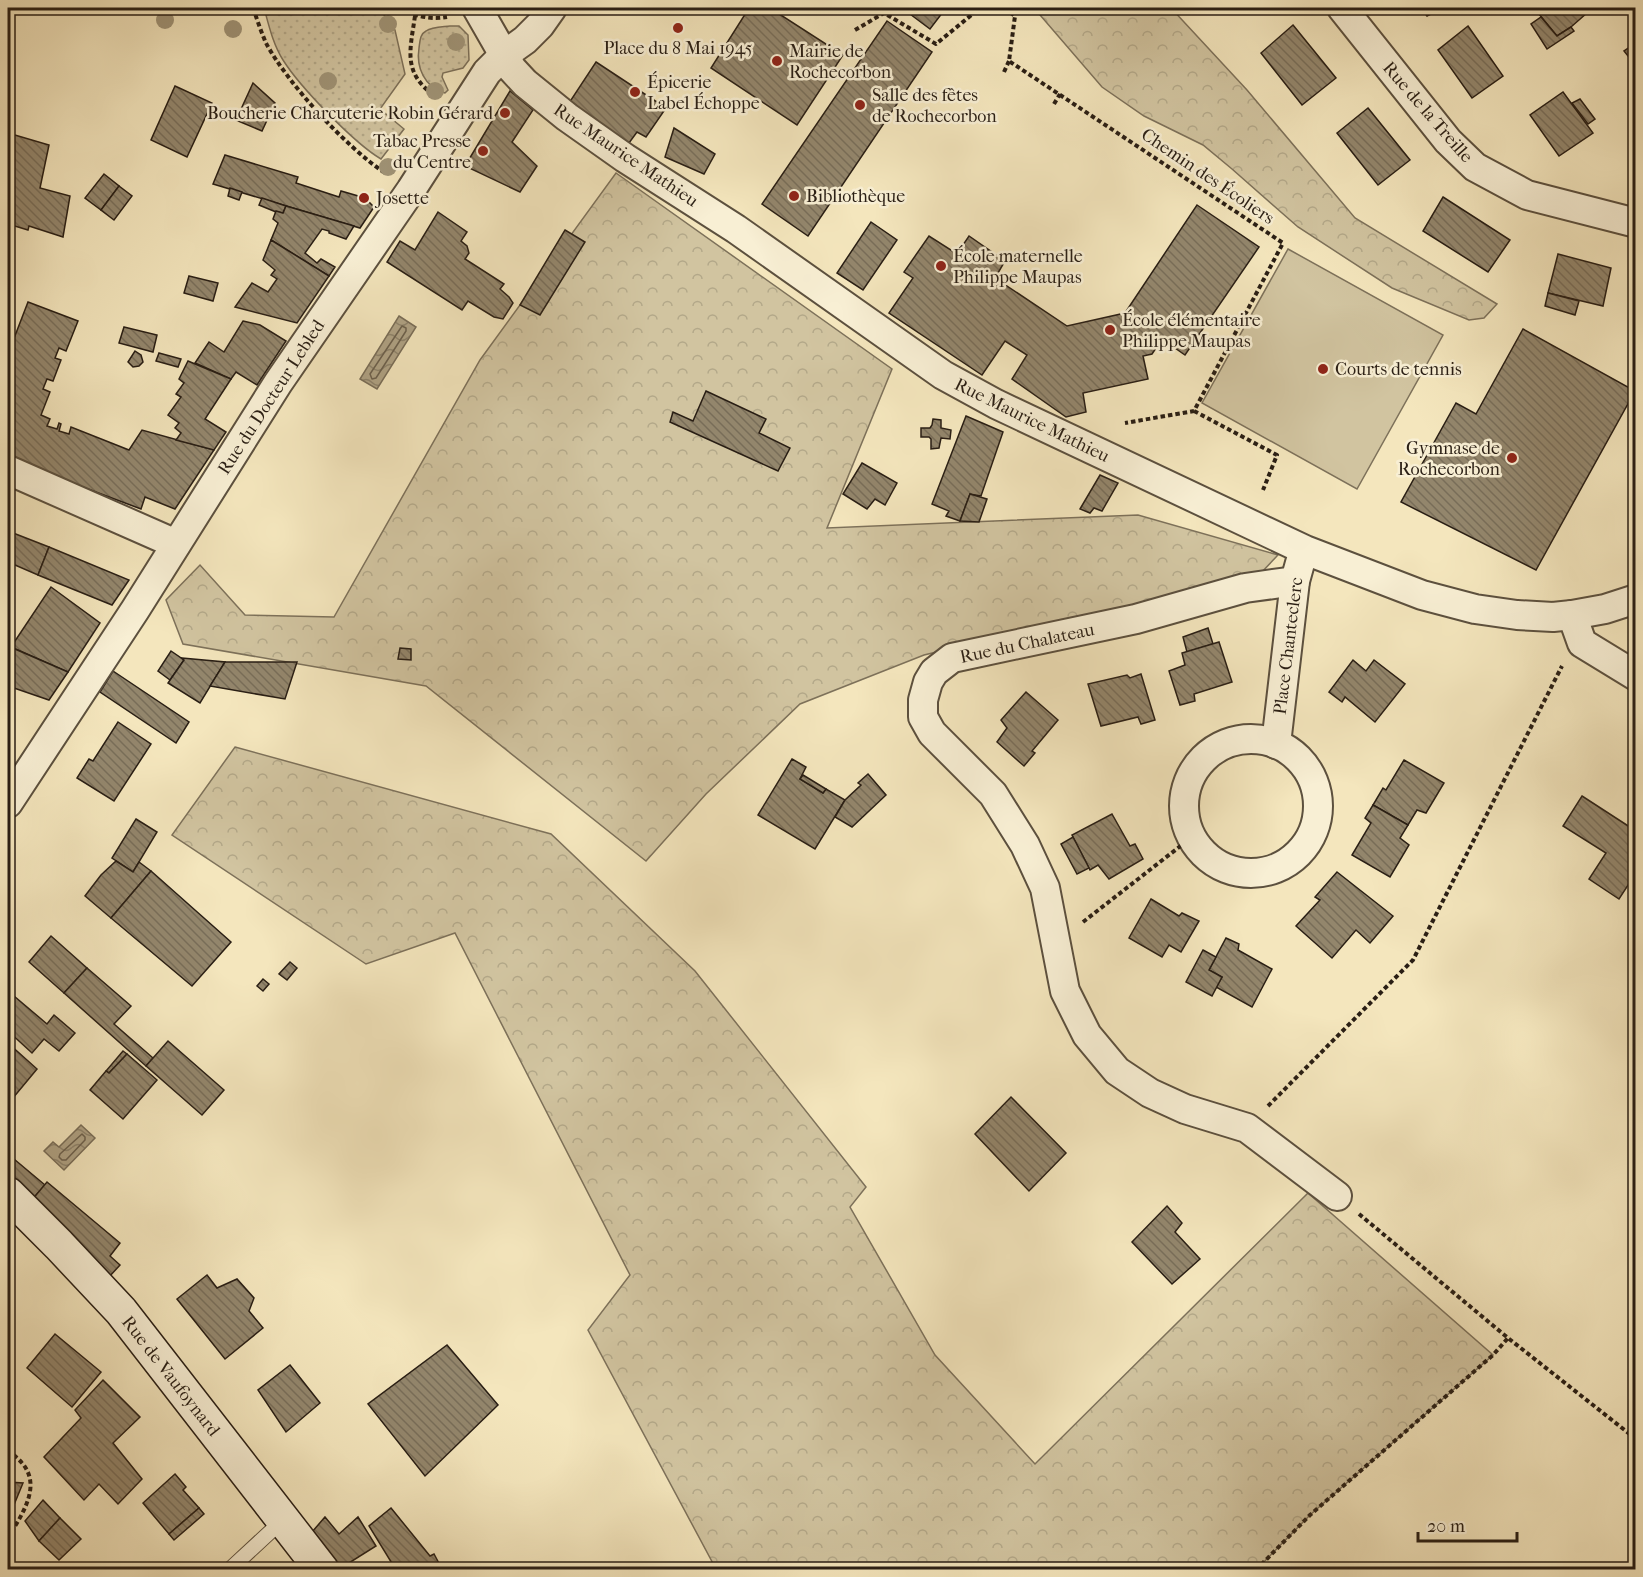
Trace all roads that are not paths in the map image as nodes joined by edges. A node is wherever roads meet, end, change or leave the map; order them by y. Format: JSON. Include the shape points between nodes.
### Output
{"nodes":[{"id":1,"x":552,"y":8,"type":"edge"},
{"id":2,"x":1342,"y":8,"type":"edge"},
{"id":3,"x":467,"y":11,"type":"edge"},
{"id":4,"x":504,"y":55,"type":"junction"},
{"id":5,"x":1635,"y":223,"type":"edge"},
{"id":6,"x":8,"y":470,"type":"edge"},
{"id":7,"x":176,"y":544,"type":"junction"},
{"id":8,"x":1305,"y":550,"type":"junction"},
{"id":9,"x":1295,"y":581,"type":"junction"},
{"id":10,"x":1635,"y":599,"type":"edge"},
{"id":11,"x":1572,"y":615,"type":"junction"},
{"id":12,"x":1635,"y":676,"type":"edge"},
{"id":13,"x":1276,"y":744,"type":"junction"},
{"id":14,"x":8,"y":802,"type":"edge"},
{"id":15,"x":8,"y":1194,"type":"edge"},
{"id":16,"x":1337,"y":1196,"type":"road end"},
{"id":17,"x":283,"y":1520,"type":"junction"},
{"id":18,"x":229,"y":1569,"type":"edge"},
{"id":19,"x":322,"y":1569,"type":"edge"}],
"edges":[{"from":1,"to":4,"type":"street","name":"Rue du Docteur Lebled","via":[[525,40]]},
{"from":2,"to":5,"type":"street","name":"Rue de la Treille","via":[[1448,141],[1475,167],[1527,195]]},
{"from":3,"to":4,"type":"street","name":"Rue Maurice Mathieu"},
{"from":4,"to":7,"type":"street","name":"Rue du Docteur Lebled","via":[[487,72],[278,383]]},
{"from":4,"to":8,"type":"street","name":"Rue Maurice Mathieu","via":[[525,83],[567,117],[736,229],[943,375],[996,404]]},
{"from":6,"to":7,"type":"street"},
{"from":7,"to":14,"type":"street","name":"Rue du Docteur Lebled"},
{"from":8,"to":9,"type":"street","name":"Place Chanteclerc"},
{"from":8,"to":11,"type":"street","name":"Rue Maurice Mathieu","via":[[1422,595],[1475,609],[1517,615]]},
{"from":9,"to":13,"type":"street","name":"Place Chanteclerc"},
{"from":9,"to":16,"type":"street","name":"Rue du Chalateau","via":[[1245,588],[1136,619],[952,658],[928,682],[923,717],[932,733],[993,794],[1025,845],[1046,888],[1065,991],[1087,1035],[1117,1071],[1150,1093],[1185,1109],[1247,1128]]},
{"from":10,"to":11,"type":"street","name":"Rue Maurice Mathieu"},
{"from":11,"to":12,"type":"street","via":[[1582,643]]},
{"from":13,"to":13,"type":"street","via":[[1255,739],[1233,741],[1214,750],[1197,765],[1187,784],[1183,806],[1187,828],[1197,847],[1213,862],[1233,872],[1255,874],[1277,869],[1297,857],[1311,839],[1318,817],[1318,795],[1310,773],[1296,755]]},
{"from":15,"to":17,"type":"street","name":"Rue de Vaufoynard","via":[[121,1311]]},
{"from":17,"to":18,"type":"lane"},
{"from":17,"to":19,"type":"street","name":"Rue de Vaufoynard"}]}
